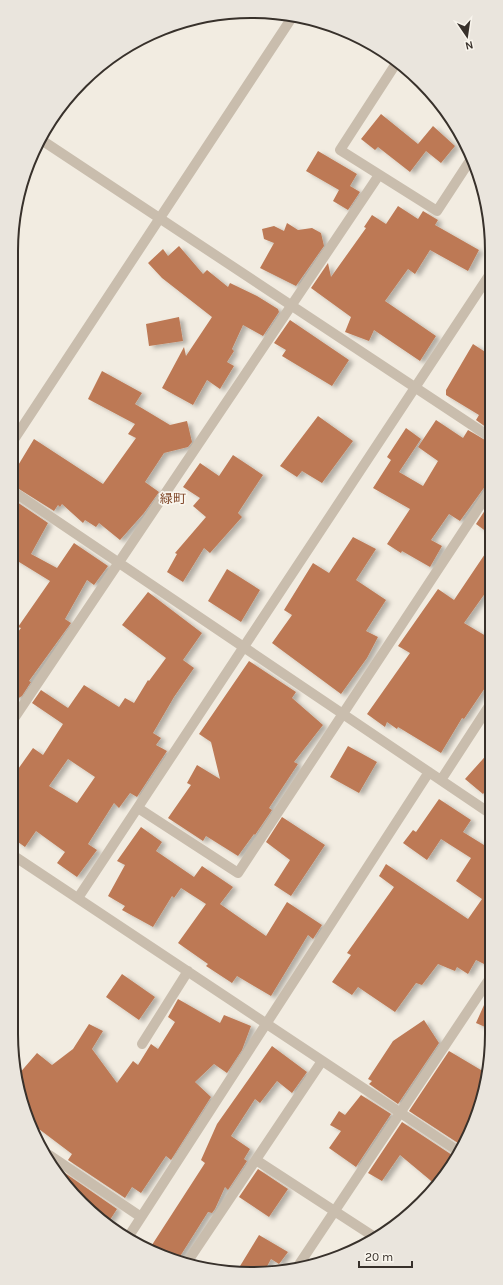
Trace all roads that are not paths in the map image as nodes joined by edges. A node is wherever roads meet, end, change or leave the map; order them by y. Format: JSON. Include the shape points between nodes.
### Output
{"nodes":[{"id":1,"x":290,"y":21,"type":"edge"},
{"id":2,"x":394,"y":66,"type":"edge"},
{"id":3,"x":45,"y":142,"type":"edge"},
{"id":4,"x":468,"y":163,"type":"edge"},
{"id":5,"x":379,"y":175,"type":"junction"},
{"id":6,"x":160,"y":218,"type":"junction"},
{"id":7,"x":485,"y":282,"type":"edge"},
{"id":8,"x":292,"y":306,"type":"junction"},
{"id":9,"x":415,"y":387,"type":"junction"},
{"id":10,"x":18,"y":433,"type":"edge"},
{"id":11,"x":485,"y":434,"type":"edge"},
{"id":12,"x":18,"y":495,"type":"edge"},
{"id":13,"x":485,"y":498,"type":"edge"},
{"id":14,"x":119,"y":563,"type":"junction"},
{"id":15,"x":244,"y":647,"type":"junction"},
{"id":16,"x":485,"y":712,"type":"edge"},
{"id":17,"x":18,"y":713,"type":"edge"},
{"id":18,"x":342,"y":714,"type":"junction"},
{"id":19,"x":429,"y":772,"type":"junction"},
{"id":20,"x":441,"y":780,"type":"junction"},
{"id":21,"x":138,"y":808,"type":"junction"},
{"id":22,"x":485,"y":810,"type":"edge"},
{"id":23,"x":18,"y":859,"type":"edge"},
{"id":24,"x":78,"y":898,"type":"junction"},
{"id":25,"x":188,"y":971,"type":"junction"},
{"id":26,"x":485,"y":986,"type":"edge"},
{"id":27,"x":266,"y":1024,"type":"junction"},
{"id":28,"x":142,"y":1044,"type":"dead end"},
{"id":29,"x":322,"y":1061,"type":"junction"},
{"id":30,"x":400,"y":1113,"type":"junction"},
{"id":31,"x":455,"y":1149,"type":"edge"},
{"id":32,"x":54,"y":1159,"type":"edge"},
{"id":33,"x":256,"y":1160,"type":"junction"},
{"id":34,"x":335,"y":1212,"type":"junction"},
{"id":35,"x":141,"y":1217,"type":"junction"},
{"id":36,"x":131,"y":1234,"type":"edge"},
{"id":37,"x":370,"y":1234,"type":"edge"},
{"id":38,"x":190,"y":1259,"type":"edge"},
{"id":39,"x":301,"y":1262,"type":"edge"}],
"edges":[{"from":1,"to":6,"type":"street"},
{"from":2,"to":5,"type":"street","via":[[340,150]]},
{"from":3,"to":6,"type":"street"},
{"from":4,"to":5,"type":"street","via":[[437,211]]},
{"from":5,"to":8,"type":"street"},
{"from":6,"to":8,"type":"street"},
{"from":6,"to":10,"type":"street"},
{"from":7,"to":9,"type":"street"},
{"from":8,"to":9,"type":"street"},
{"from":8,"to":14,"type":"street"},
{"from":9,"to":11,"type":"street"},
{"from":9,"to":15,"type":"street"},
{"from":12,"to":14,"type":"street"},
{"from":13,"to":18,"type":"street"},
{"from":14,"to":15,"type":"street"},
{"from":14,"to":17,"type":"street"},
{"from":15,"to":18,"type":"street"},
{"from":15,"to":21,"type":"street"},
{"from":16,"to":20,"type":"street"},
{"from":18,"to":19,"type":"street"},
{"from":18,"to":21,"type":"street","via":[[238,873]]},
{"from":19,"to":20,"type":"street"},
{"from":19,"to":27,"type":"street"},
{"from":20,"to":22,"type":"street"},
{"from":21,"to":24,"type":"street"},
{"from":23,"to":24,"type":"street"},
{"from":24,"to":25,"type":"street"},
{"from":25,"to":27,"type":"street"},
{"from":25,"to":28,"type":"street"},
{"from":26,"to":30,"type":"street"},
{"from":27,"to":29,"type":"street"},
{"from":27,"to":35,"type":"street"},
{"from":29,"to":30,"type":"street"},
{"from":29,"to":33,"type":"street"},
{"from":30,"to":31,"type":"street"},
{"from":30,"to":34,"type":"street"},
{"from":32,"to":35,"type":"street"},
{"from":33,"to":34,"type":"street"},
{"from":33,"to":38,"type":"street"},
{"from":34,"to":37,"type":"street"},
{"from":34,"to":39,"type":"street"},
{"from":35,"to":36,"type":"street"}]}
